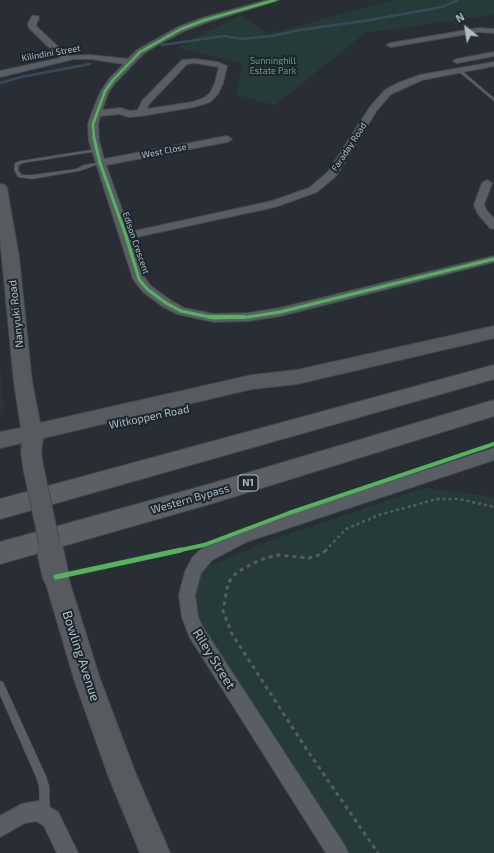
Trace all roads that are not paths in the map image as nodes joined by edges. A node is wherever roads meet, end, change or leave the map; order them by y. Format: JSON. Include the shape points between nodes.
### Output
{"nodes":[{"id":1,"x":274,"y":0,"type":"edge"},
{"id":2,"x":35,"y":18,"type":"dead end"},
{"id":3,"x":494,"y":31,"type":"edge"},
{"id":4,"x":391,"y":45,"type":"dead end"},
{"id":5,"x":494,"y":54,"type":"edge"},
{"id":6,"x":66,"y":59,"type":"junction"},
{"id":7,"x":129,"y":62,"type":"junction"},
{"id":8,"x":450,"y":62,"type":"dead end"},
{"id":9,"x":494,"y":64,"type":"edge"},
{"id":10,"x":462,"y":70,"type":"junction"},
{"id":11,"x":0,"y":74,"type":"edge"},
{"id":12,"x":494,"y":93,"type":"edge"},
{"id":13,"x":494,"y":100,"type":"edge"},
{"id":14,"x":141,"y":113,"type":"junction"},
{"id":15,"x":95,"y":114,"type":"junction"},
{"id":16,"x":227,"y":139,"type":"dead end"},
{"id":17,"x":96,"y":150,"type":"junction"},
{"id":18,"x":100,"y":163,"type":"junction"},
{"id":19,"x":487,"y":183,"type":"dead end"},
{"id":20,"x":0,"y":188,"type":"edge"},
{"id":21,"x":494,"y":226,"type":"edge"},
{"id":22,"x":126,"y":236,"type":"junction"},
{"id":23,"x":5,"y":253,"type":"edge"},
{"id":24,"x":494,"y":259,"type":"edge"},
{"id":25,"x":494,"y":332,"type":"edge"},
{"id":26,"x":494,"y":372,"type":"edge"},
{"id":27,"x":494,"y":408,"type":"edge"},
{"id":28,"x":0,"y":440,"type":"edge"},
{"id":29,"x":29,"y":445,"type":"junction"},
{"id":30,"x":0,"y":448,"type":"edge"},
{"id":31,"x":494,"y":454,"type":"edge"},
{"id":32,"x":0,"y":509,"type":"edge"},
{"id":33,"x":0,"y":553,"type":"edge"},
{"id":34,"x":0,"y":685,"type":"edge"},
{"id":35,"x":48,"y":817,"type":"junction"},
{"id":36,"x":0,"y":827,"type":"edge"},
{"id":37,"x":68,"y":853,"type":"edge"},
{"id":38,"x":155,"y":853,"type":"edge"},
{"id":39,"x":338,"y":853,"type":"edge"}],
"edges":[{"from":1,"to":7,"type":"street","name":"Edison Crescent","via":[[194,24],[156,42]]},
{"from":2,"to":6,"type":"street","via":[[33,28]]},
{"from":3,"to":4,"type":"street","via":[[480,30]]},
{"from":5,"to":8,"type":"street"},
{"from":6,"to":7,"type":"street","name":"Kilindini Street","via":[[91,57]]},
{"from":6,"to":11,"type":"street","name":"Kilindini Street"},
{"from":7,"to":15,"type":"street","name":"Edison Crescent","via":[[105,90]]},
{"from":9,"to":10,"type":"street","name":"Faraday Road"},
{"from":10,"to":12,"type":"lane"},
{"from":10,"to":13,"type":"lane"},
{"from":10,"to":22,"type":"street","name":"Faraday Road","via":[[415,80],[388,92],[373,109],[332,174],[313,190],[275,204]]},
{"from":14,"to":14,"type":"street","via":[[207,100],[214,94],[223,66],[195,61],[185,62],[145,103]]},
{"from":14,"to":15,"type":"street"},
{"from":15,"to":17,"type":"street","name":"Edison Crescent","via":[[93,124]]},
{"from":16,"to":18,"type":"street","name":"West Close"},
{"from":17,"to":18,"type":"street","name":"Edison Crescent"},
{"from":17,"to":18,"type":"lane","via":[[18,163],[16,170],[20,176],[32,177],[77,170]]},
{"from":18,"to":22,"type":"street","name":"Edison Crescent"},
{"from":19,"to":21,"type":"street","via":[[479,205]]},
{"from":20,"to":23,"type":"main road","name":"Nanyuki Road"},
{"from":22,"to":24,"type":"street","name":"Edison Crescent","via":[[139,279],[147,289],[166,304],[182,311],[214,318],[265,315]]},
{"from":23,"to":29,"type":"main road","name":"Nanyuki Road","via":[[7,330]]},
{"from":25,"to":29,"type":"main road","name":"Witkoppen Road","via":[[297,377],[278,385],[202,405]]},
{"from":26,"to":32,"type":"highway"},
{"from":27,"to":33,"type":"highway","name":"Western Bypass","number":"N1","via":[[210,494]]},
{"from":28,"to":29,"type":"main road","name":"Witkoppen Road"},
{"from":29,"to":30,"type":"main road","name":"Witkoppen Road"},
{"from":29,"to":38,"type":"main road","name":"Bowling Avenue","bridge":true,"via":[[56,577],[87,679],[122,775]]},
{"from":31,"to":39,"type":"street","name":"Riley Street","via":[[241,537],[206,555],[193,572],[187,601],[195,630]]},
{"from":34,"to":35,"type":"lane","via":[[41,776]]},
{"from":35,"to":36,"type":"street","via":[[38,811],[30,811]]},
{"from":35,"to":37,"type":"street"}]}
